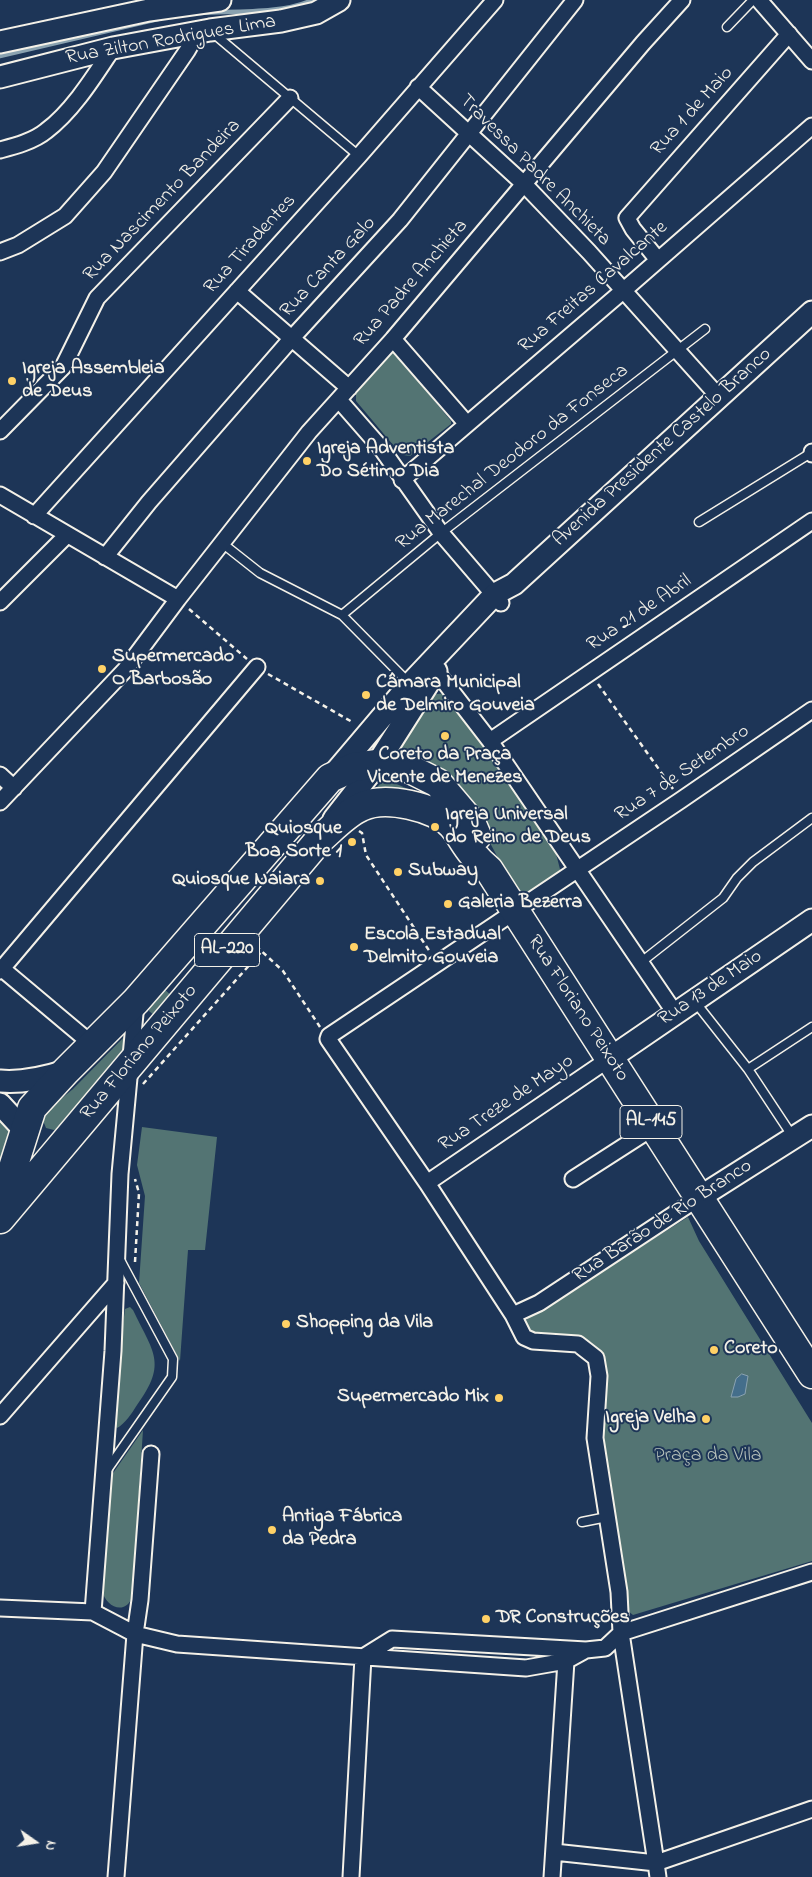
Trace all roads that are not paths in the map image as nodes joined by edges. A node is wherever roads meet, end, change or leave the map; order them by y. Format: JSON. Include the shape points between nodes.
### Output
{"nodes":[{"id":1,"x":220,"y":0,"type":"edge"},
{"id":2,"x":339,"y":0,"type":"edge"},
{"id":3,"x":495,"y":0,"type":"edge"},
{"id":4,"x":575,"y":0,"type":"edge"},
{"id":5,"x":682,"y":0,"type":"edge"},
{"id":6,"x":760,"y":1,"type":"edge"},
{"id":7,"x":727,"y":27,"type":"dead end"},
{"id":8,"x":204,"y":31,"type":"junction"},
{"id":9,"x":789,"y":34,"type":"junction"},
{"id":10,"x":0,"y":42,"type":"edge"},
{"id":11,"x":114,"y":48,"type":"junction"},
{"id":12,"x":812,"y":60,"type":"edge"},
{"id":13,"x":0,"y":77,"type":"edge"},
{"id":14,"x":418,"y":87,"type":"junction"},
{"id":15,"x":290,"y":98,"type":"junction"},
{"id":16,"x":812,"y":126,"type":"edge"},
{"id":17,"x":469,"y":134,"type":"junction"},
{"id":18,"x":0,"y":150,"type":"edge"},
{"id":19,"x":359,"y":156,"type":"junction"},
{"id":20,"x":524,"y":184,"type":"junction"},
{"id":21,"x":0,"y":252,"type":"edge"},
{"id":22,"x":658,"y":260,"type":"junction"},
{"id":23,"x":624,"y":290,"type":"junction"},
{"id":24,"x":237,"y":291,"type":"junction"},
{"id":25,"x":812,"y":312,"type":"edge"},
{"id":26,"x":704,"y":329,"type":"dead end"},
{"id":27,"x":292,"y":338,"type":"junction"},
{"id":28,"x":393,"y":338,"type":"junction"},
{"id":29,"x":677,"y":350,"type":"junction"},
{"id":30,"x":349,"y":388,"type":"junction"},
{"id":31,"x":719,"y":397,"type":"junction"},
{"id":32,"x":339,"y":400,"type":"junction"},
{"id":33,"x":467,"y":424,"type":"junction"},
{"id":34,"x":0,"y":431,"type":"edge"},
{"id":35,"x":812,"y":453,"type":"edge"},
{"id":36,"x":402,"y":480,"type":"junction"},
{"id":37,"x":0,"y":495,"type":"edge"},
{"id":38,"x":34,"y":516,"type":"junction"},
{"id":39,"x":812,"y":521,"type":"edge"},
{"id":40,"x":699,"y":522,"type":"dead end"},
{"id":41,"x":441,"y":533,"type":"junction"},
{"id":42,"x":67,"y":535,"type":"junction"},
{"id":43,"x":222,"y":543,"type":"junction"},
{"id":44,"x":106,"y":557,"type":"junction"},
{"id":45,"x":178,"y":599,"type":"junction"},
{"id":46,"x":498,"y":599,"type":"junction"},
{"id":47,"x":0,"y":602,"type":"edge"},
{"id":48,"x":342,"y":615,"type":"junction"},
{"id":49,"x":257,"y":668,"type":"dead end"},
{"id":50,"x":436,"y":671,"type":"junction"},
{"id":51,"x":410,"y":684,"type":"junction"},
{"id":52,"x":811,"y":714,"type":"edge"},
{"id":53,"x":490,"y":741,"type":"junction"},
{"id":54,"x":376,"y":764,"type":"junction"},
{"id":55,"x":0,"y":775,"type":"edge"},
{"id":56,"x":330,"y":778,"type":"junction"},
{"id":57,"x":14,"y":788,"type":"junction"},
{"id":58,"x":0,"y":802,"type":"edge"},
{"id":59,"x":812,"y":818,"type":"edge"},
{"id":60,"x":319,"y":840,"type":"junction"},
{"id":61,"x":489,"y":870,"type":"junction"},
{"id":62,"x":578,"y":870,"type":"junction"},
{"id":63,"x":229,"y":895,"type":"junction"},
{"id":64,"x":515,"y":911,"type":"junction"},
{"id":65,"x":812,"y":920,"type":"edge"},
{"id":66,"x":248,"y":925,"type":"junction"},
{"id":67,"x":640,"y":963,"type":"junction"},
{"id":68,"x":1,"y":969,"type":"edge"},
{"id":69,"x":136,"y":1001,"type":"junction"},
{"id":70,"x":695,"y":1001,"type":"junction"},
{"id":71,"x":675,"y":1013,"type":"junction"},
{"id":72,"x":812,"y":1027,"type":"edge"},
{"id":73,"x":93,"y":1045,"type":"junction"},
{"id":74,"x":609,"y":1059,"type":"junction"},
{"id":75,"x":129,"y":1066,"type":"junction"},
{"id":76,"x":748,"y":1069,"type":"junction"},
{"id":77,"x":66,"y":1071,"type":"junction"},
{"id":78,"x":0,"y":1081,"type":"edge"},
{"id":79,"x":0,"y":1104,"type":"edge"},
{"id":80,"x":654,"y":1127,"type":"junction"},
{"id":81,"x":78,"y":1128,"type":"junction"},
{"id":82,"x":24,"y":1130,"type":"junction"},
{"id":83,"x":806,"y":1131,"type":"edge"},
{"id":84,"x":573,"y":1179,"type":"dead end"},
{"id":85,"x":427,"y":1183,"type":"junction"},
{"id":86,"x":0,"y":1192,"type":"edge"},
{"id":87,"x":700,"y":1198,"type":"junction"},
{"id":88,"x":0,"y":1219,"type":"edge"},
{"id":89,"x":117,"y":1254,"type":"junction"},
{"id":90,"x":116,"y":1283,"type":"junction"},
{"id":91,"x":513,"y":1315,"type":"junction"},
{"id":92,"x":812,"y":1374,"type":"edge"},
{"id":93,"x":0,"y":1416,"type":"edge"},
{"id":94,"x":151,"y":1454,"type":"dead end"},
{"id":95,"x":104,"y":1473,"type":"junction"},
{"id":96,"x":607,"y":1517,"type":"junction"},
{"id":97,"x":582,"y":1522,"type":"dead end"},
{"id":98,"x":812,"y":1572,"type":"edge"},
{"id":99,"x":0,"y":1608,"type":"edge"},
{"id":100,"x":93,"y":1612,"type":"junction"},
{"id":101,"x":621,"y":1633,"type":"junction"},
{"id":102,"x":135,"y":1634,"type":"junction"},
{"id":103,"x":586,"y":1650,"type":"junction"},
{"id":104,"x":362,"y":1658,"type":"junction"},
{"id":105,"x":566,"y":1661,"type":"junction"},
{"id":106,"x":812,"y":1809,"type":"edge"},
{"id":107,"x":554,"y":1852,"type":"junction"},
{"id":108,"x":657,"y":1870,"type":"edge"},
{"id":109,"x":116,"y":1877,"type":"edge"},
{"id":110,"x":351,"y":1877,"type":"edge"},
{"id":111,"x":552,"y":1877,"type":"edge"}],
"edges":[{"from":1,"to":10,"type":"street","via":[[149,10]]},
{"from":2,"to":8,"type":"street","name":"Rua Zilton Rodrigues Lima","via":[[316,12],[281,22]]},
{"from":3,"to":14,"type":"street","name":"Rua Tiradentes"},
{"from":4,"to":17,"type":"street","name":"Rua Canta Galo"},
{"from":5,"to":20,"type":"street","name":"Rua Padre Anchieta"},
{"from":6,"to":7,"type":"lane"},
{"from":6,"to":9,"type":"street"},
{"from":8,"to":11,"type":"street","name":"Rua Zilton Rodrigues Lima"},
{"from":8,"to":15,"type":"lane"},
{"from":8,"to":21,"type":"street","via":[[104,172],[65,216],[18,245]]},
{"from":9,"to":12,"type":"street"},
{"from":9,"to":22,"type":"street","name":"Rua 1 de Maio","via":[[627,218]]},
{"from":11,"to":13,"type":"street","name":"Rua Zilton Rodrigues Lima"},
{"from":11,"to":18,"type":"street","via":[[60,119],[45,132]]},
{"from":14,"to":17,"type":"street","name":"Travessa Padre Anchieta"},
{"from":14,"to":19,"type":"street","name":"Rua Tiradentes"},
{"from":15,"to":19,"type":"lane"},
{"from":15,"to":34,"type":"street","name":"Rua Nascimento Bandeira","via":[[97,298],[63,367]]},
{"from":16,"to":22,"type":"street","name":"Rua Freitas Cavalcante"},
{"from":17,"to":20,"type":"street","name":"Travessa Padre Anchieta"},
{"from":17,"to":27,"type":"street","name":"Rua Canta Galo","via":[[400,220]]},
{"from":19,"to":24,"type":"street","name":"Rua Tiradentes"},
{"from":20,"to":23,"type":"street","name":"Travessa Padre Anchieta"},
{"from":20,"to":28,"type":"street","name":"Rua Padre Anchieta"},
{"from":22,"to":23,"type":"street","name":"Rua Freitas Cavalcante"},
{"from":23,"to":29,"type":"street","name":"Travessa Padre Anchieta"},
{"from":23,"to":33,"type":"street","name":"Rua Freitas Cavalcante"},
{"from":24,"to":27,"type":"street"},
{"from":24,"to":38,"type":"street","name":"Rua Tiradentes"},
{"from":25,"to":31,"type":"street","name":"Avenida Presidente Castelo Branco"},
{"from":26,"to":29,"type":"lane","name":"Rua Marechal Deodoro da Fonseca"},
{"from":27,"to":30,"type":"street"},
{"from":27,"to":44,"type":"street","name":"Rua Canta Galo","via":[[149,502]]},
{"from":28,"to":30,"type":"street","name":"Rua Padre Anchieta"},
{"from":28,"to":33,"type":"street"},
{"from":29,"to":31,"type":"street","name":"Travessa Padre Anchieta"},
{"from":29,"to":41,"type":"lane","name":"Rua Marechal Deodoro da Fonseca"},
{"from":30,"to":32,"type":"street","name":"Rua Padre Anchieta"},
{"from":31,"to":46,"type":"street","name":"Avenida Presidente Castelo Branco"},
{"from":32,"to":36,"type":"street","via":[[380,448]]},
{"from":32,"to":43,"type":"street","name":"Rua Padre Anchieta","via":[[309,432]]},
{"from":33,"to":36,"type":"street","name":"Rua Freitas Cavalcante"},
{"from":35,"to":40,"type":"lane"},
{"from":36,"to":41,"type":"street"},
{"from":37,"to":38,"type":"street"},
{"from":38,"to":42,"type":"street"},
{"from":39,"to":53,"type":"street","name":"Rua 21 de Abril"},
{"from":41,"to":46,"type":"street"},
{"from":41,"to":48,"type":"lane","name":"Rua Marechal Deodoro da Fonseca"},
{"from":42,"to":44,"type":"street"},
{"from":42,"to":47,"type":"street"},
{"from":43,"to":45,"type":"street","name":"Rua Padre Anchieta"},
{"from":43,"to":48,"type":"lane","via":[[260,573]]},
{"from":44,"to":45,"type":"street"},
{"from":45,"to":57,"type":"street","name":"Rua Padre Anchieta","via":[[125,670]]},
{"from":46,"to":50,"type":"street","name":"Avenida Presidente Castelo Branco"},
{"from":46,"to":51,"type":"street","name":"Avenida Presidente Castelo Branco"},
{"from":48,"to":51,"type":"lane"},
{"from":49,"to":68,"type":"street"},
{"from":50,"to":53,"type":"street"},
{"from":50,"to":54,"type":"street","name":"Avenida Presidente Castelo Branco"},
{"from":51,"to":56,"type":"street","name":"Avenida Presidente Castelo Branco"},
{"from":52,"to":62,"type":"street","name":"Rua 7 de Setembro"},
{"from":53,"to":62,"type":"street"},
{"from":54,"to":56,"type":"highway","name":"Rua Floriano Peixoto","number":"AL-220","via":[[354,767]]},
{"from":54,"to":60,"type":"street","name":"Avenida Presidente Castelo Branco"},
{"from":54,"to":61,"type":"highway","name":"Rua Floriano Peixoto","number":"AL-220","via":[[408,768],[438,783],[471,822]]},
{"from":55,"to":57,"type":"street"},
{"from":56,"to":63,"type":"highway","name":"AL-220","number":"AL-220"},
{"from":57,"to":58,"type":"street","name":"Rua Padre Anchieta"},
{"from":59,"to":67,"type":"lane","via":[[753,862],[722,898]]},
{"from":60,"to":61,"type":"highway","name":"Rua Floriano Peixoto","number":"AL-220","via":[[362,806],[400,803],[431,810],[451,824]]},
{"from":60,"to":66,"type":"highway","name":"Rua Floriano Peixoto","number":"AL-220"},
{"from":61,"to":64,"type":"highway","name":"Rua Floriano Peixoto","number":"AL-145"},
{"from":62,"to":64,"type":"street","name":"Rua 7 de Setembro"},
{"from":62,"to":67,"type":"street"},
{"from":63,"to":66,"type":"highway"},
{"from":63,"to":69,"type":"highway","name":"AL-220","number":"AL-220"},
{"from":64,"to":74,"type":"highway","name":"Rua Floriano Peixoto","number":"AL-145"},
{"from":64,"to":85,"type":"street","name":"Rua 7 de Setembro","via":[[328,1039]]},
{"from":65,"to":70,"type":"street","name":"Rua 13 de Maio"},
{"from":66,"to":75,"type":"highway","name":"Rua Floriano Peixoto","number":"AL-220"},
{"from":67,"to":71,"type":"street"},
{"from":68,"to":73,"type":"street"},
{"from":69,"to":73,"type":"highway","name":"AL-220","number":"AL-220"},
{"from":69,"to":75,"type":"street"},
{"from":70,"to":71,"type":"street","name":"Rua 13 de Maio"},
{"from":70,"to":76,"type":"lane"},
{"from":71,"to":74,"type":"street","name":"Rua 13 de Maio"},
{"from":72,"to":76,"type":"lane"},
{"from":73,"to":77,"type":"highway","name":"AL-220","number":"AL-220"},
{"from":74,"to":80,"type":"highway","name":"Rua Floriano Peixoto","number":"AL-145"},
{"from":74,"to":85,"type":"street","name":"Rua Treze de Mayo"},
{"from":75,"to":81,"type":"highway","name":"Rua Floriano Peixoto","number":"AL-220"},
{"from":75,"to":89,"type":"street"},
{"from":76,"to":83,"type":"lane"},
{"from":77,"to":78,"type":"street","via":[[38,1079]]},
{"from":77,"to":82,"type":"highway","name":"AL-220","number":"AL-220","via":[[32,1108]]},
{"from":79,"to":82,"type":"street"},
{"from":80,"to":84,"type":"street"},
{"from":80,"to":87,"type":"highway","name":"Rua Floriano Peixoto","number":"AL-145"},
{"from":81,"to":82,"type":"highway","via":[[50,1138]]},
{"from":81,"to":88,"type":"highway","name":"Rua Floriano Peixoto","number":"AL-220"},
{"from":82,"to":86,"type":"highway","name":"AL-220","number":"AL-220","via":[[11,1174]]},
{"from":83,"to":87,"type":"street","name":"Rua Barão de Rio Branco"},
{"from":85,"to":91,"type":"street"},
{"from":87,"to":91,"type":"street","name":"Rua Barão de Rio Branco","via":[[539,1303]]},
{"from":87,"to":92,"type":"highway","name":"Rua Floriano Peixoto","number":"AL-145"},
{"from":89,"to":90,"type":"street"},
{"from":89,"to":95,"type":"lane","via":[[173,1358],[172,1377]]},
{"from":90,"to":93,"type":"street"},
{"from":90,"to":95,"type":"street"},
{"from":91,"to":96,"type":"street","via":[[524,1337],[533,1341],[578,1344],[596,1358],[599,1376],[596,1438]]},
{"from":94,"to":102,"type":"street"},
{"from":95,"to":100,"type":"street"},
{"from":96,"to":97,"type":"lane"},
{"from":96,"to":101,"type":"street","via":[[619,1592]]},
{"from":98,"to":101,"type":"street"},
{"from":99,"to":100,"type":"street"},
{"from":100,"to":102,"type":"street"},
{"from":101,"to":103,"type":"street","via":[[606,1648]]},
{"from":101,"to":108,"type":"street"},
{"from":102,"to":104,"type":"street","via":[[177,1644]]},
{"from":102,"to":109,"type":"street"},
{"from":103,"to":104,"type":"street","via":[[392,1639]]},
{"from":103,"to":105,"type":"street"},
{"from":104,"to":105,"type":"street","via":[[526,1668]]},
{"from":104,"to":110,"type":"street"},
{"from":105,"to":107,"type":"street"},
{"from":106,"to":108,"type":"street"},
{"from":107,"to":108,"type":"street"},
{"from":107,"to":111,"type":"street"}]}
